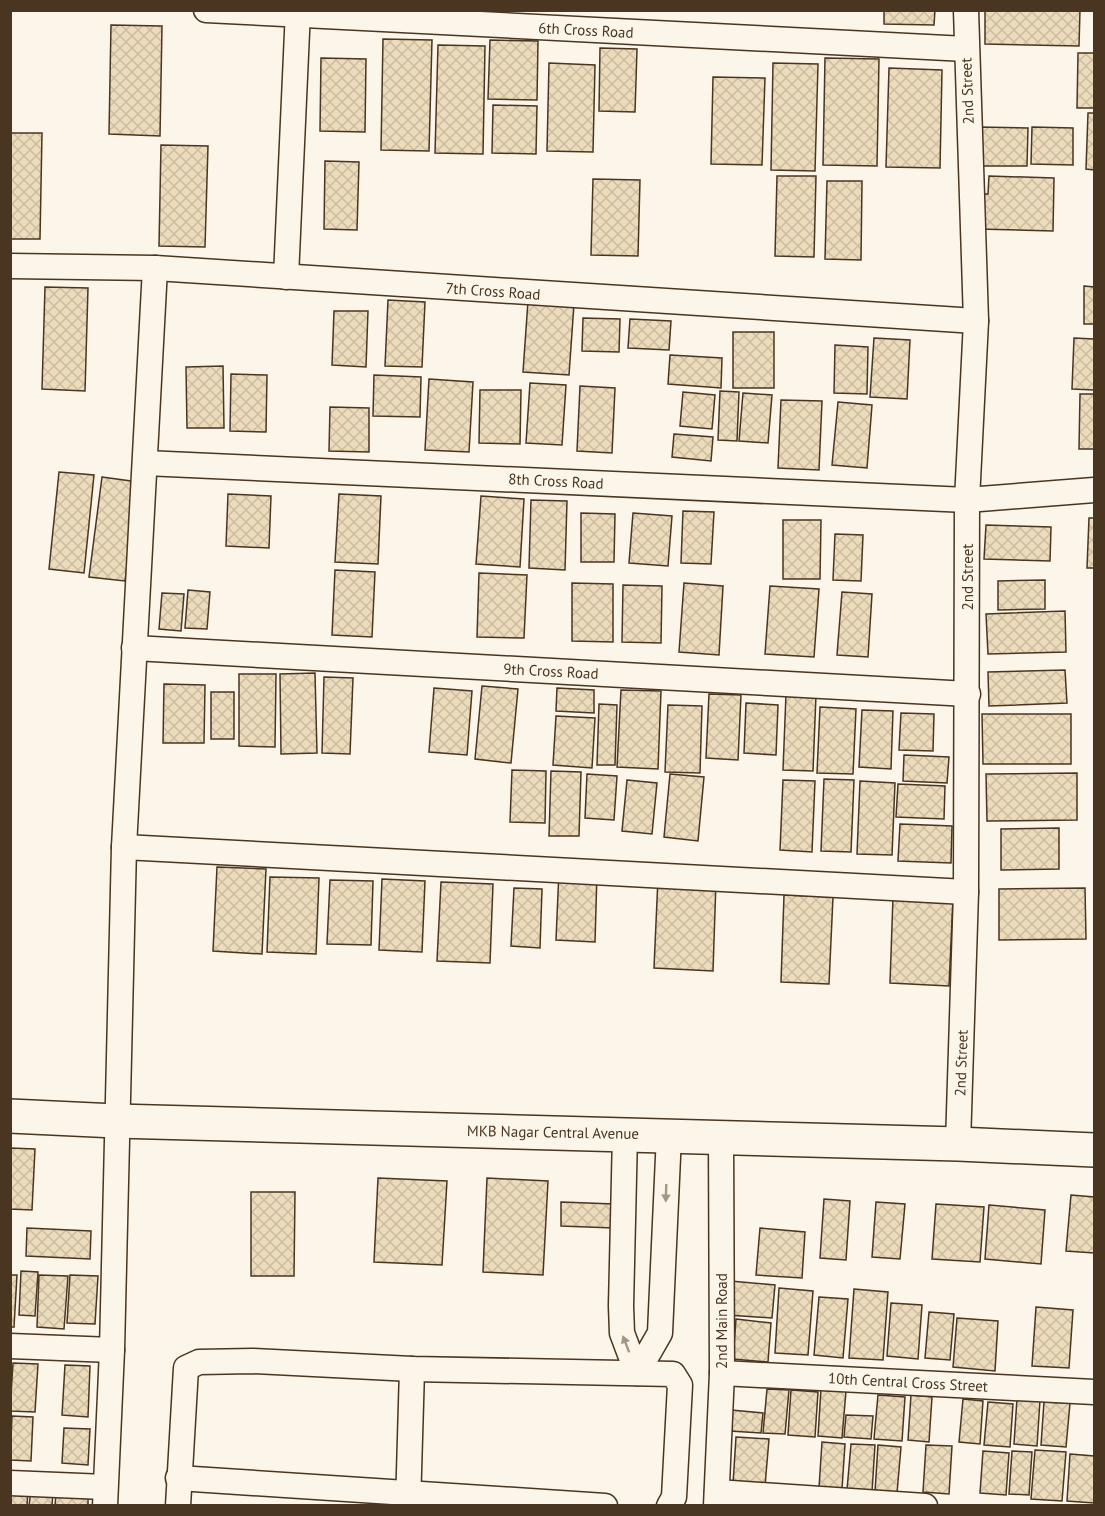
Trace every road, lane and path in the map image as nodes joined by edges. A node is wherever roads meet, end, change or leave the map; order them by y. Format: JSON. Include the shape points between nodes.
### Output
{"nodes":[{"id":1,"x":206,"y":10,"type":"edge"},
{"id":2,"x":966,"y":10,"type":"edge"},
{"id":3,"x":298,"y":13,"type":"edge"},
{"id":4,"x":966,"y":49,"type":"junction"},
{"id":5,"x":10,"y":266,"type":"edge"},
{"id":6,"x":155,"y":268,"type":"junction"},
{"id":7,"x":286,"y":278,"type":"junction"},
{"id":8,"x":976,"y":321,"type":"junction"},
{"id":9,"x":145,"y":463,"type":"junction"},
{"id":10,"x":1095,"y":490,"type":"edge"},
{"id":11,"x":967,"y":500,"type":"junction"},
{"id":12,"x":134,"y":648,"type":"junction"},
{"id":13,"x":968,"y":693,"type":"junction"},
{"id":14,"x":124,"y":847,"type":"junction"},
{"id":15,"x":966,"y":892,"type":"junction"},
{"id":16,"x":10,"y":1116,"type":"edge"},
{"id":17,"x":117,"y":1121,"type":"junction"},
{"id":18,"x":624,"y":1134,"type":"junction"},
{"id":19,"x":669,"y":1135,"type":"junction"},
{"id":20,"x":721,"y":1137,"type":"junction"},
{"id":21,"x":958,"y":1144,"type":"junction"},
{"id":22,"x":1095,"y":1149,"type":"edge"},
{"id":23,"x":10,"y":1346,"type":"edge"},
{"id":24,"x":112,"y":1350,"type":"junction"},
{"id":25,"x":412,"y":1369,"type":"junction"},
{"id":26,"x":637,"y":1372,"type":"junction"},
{"id":27,"x":722,"y":1373,"type":"junction"},
{"id":28,"x":1095,"y":1392,"type":"edge"},
{"id":29,"x":178,"y":1478,"type":"junction"},
{"id":30,"x":10,"y":1483,"type":"edge"},
{"id":31,"x":105,"y":1496,"type":"edge"},
{"id":32,"x":408,"y":1499,"type":"edge"},
{"id":33,"x":716,"y":1499,"type":"edge"},
{"id":34,"x":178,"y":1506,"type":"edge"},
{"id":35,"x":605,"y":1506,"type":"edge"},
{"id":36,"x":669,"y":1506,"type":"edge"},
{"id":37,"x":925,"y":1506,"type":"edge"}],
"edges":[{"from":1,"to":3,"type":"street","name":"6th Cross Road"},
{"from":2,"to":4,"type":"street","name":"2nd Street"},
{"from":3,"to":4,"type":"street","name":"6th Cross Road"},
{"from":3,"to":7,"type":"street"},
{"from":4,"to":8,"type":"street","name":"2nd Street"},
{"from":5,"to":6,"type":"street","name":"7th Cross Road"},
{"from":6,"to":7,"type":"street","name":"7th Cross Road"},
{"from":6,"to":9,"type":"street"},
{"from":7,"to":8,"type":"street","name":"7th Cross Road"},
{"from":8,"to":11,"type":"street","name":"2nd Street"},
{"from":9,"to":11,"type":"street","name":"8th Cross Road"},
{"from":9,"to":12,"type":"street"},
{"from":10,"to":11,"type":"street","name":"8th Cross Road"},
{"from":11,"to":13,"type":"street","name":"2nd Street"},
{"from":12,"to":13,"type":"street","name":"9th Cross Road"},
{"from":12,"to":14,"type":"street"},
{"from":13,"to":15,"type":"street","name":"2nd Street"},
{"from":14,"to":15,"type":"street"},
{"from":14,"to":17,"type":"street"},
{"from":15,"to":21,"type":"street","name":"2nd Street"},
{"from":16,"to":17,"type":"main road","name":"MKB Nagar Central Avenue"},
{"from":17,"to":18,"type":"main road","name":"MKB Nagar Central Avenue"},
{"from":17,"to":24,"type":"street"},
{"from":18,"to":19,"type":"main road","name":"MKB Nagar Central Avenue"},
{"from":26,"to":18,"type":"street","one_way":true,"via":[[622,1333]]},
{"from":19,"to":20,"type":"main road","name":"MKB Nagar Central Avenue"},
{"from":19,"to":26,"type":"street","one_way":true,"via":[[660,1333]]},
{"from":20,"to":21,"type":"main road","name":"MKB Nagar Central Avenue"},
{"from":20,"to":27,"type":"street","name":"2nd Main Road"},
{"from":21,"to":22,"type":"main road","name":"MKB Nagar Central Avenue"},
{"from":23,"to":24,"type":"street"},
{"from":24,"to":31,"type":"street"},
{"from":25,"to":26,"type":"street"},
{"from":25,"to":29,"type":"street","via":[[253,1361],[199,1362],[186,1368]]},
{"from":25,"to":32,"type":"street"},
{"from":26,"to":36,"type":"street","via":[[673,1374],[680,1385],[674,1497]]},
{"from":27,"to":28,"type":"street","name":"10th Central Cross Street"},
{"from":27,"to":33,"type":"street","name":"2nd Main Road"},
{"from":29,"to":32,"type":"street"},
{"from":29,"to":34,"type":"street"},
{"from":30,"to":31,"type":"street"},
{"from":32,"to":35,"type":"street"},
{"from":33,"to":37,"type":"street"}]}
